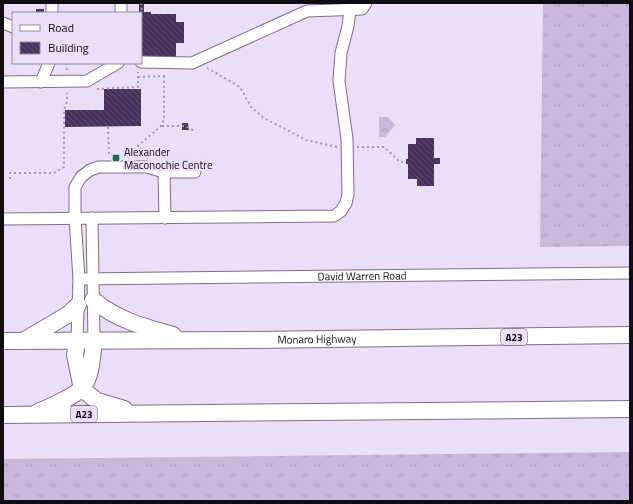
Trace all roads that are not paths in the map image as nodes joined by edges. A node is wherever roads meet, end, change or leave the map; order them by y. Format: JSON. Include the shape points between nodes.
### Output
{"nodes":[{"id":1,"x":366,"y":3,"type":"edge"},
{"id":2,"x":350,"y":10,"type":"junction"},
{"id":3,"x":49,"y":64,"type":"edge"},
{"id":4,"x":113,"y":64,"type":"edge"},
{"id":5,"x":103,"y":66,"type":"edge"},
{"id":6,"x":139,"y":66,"type":"edge"},
{"id":7,"x":3,"y":82,"type":"edge"},
{"id":8,"x":40,"y":82,"type":"junction"},
{"id":9,"x":164,"y":172,"type":"junction"},
{"id":10,"x":195,"y":172,"type":"dead end"},
{"id":11,"x":75,"y":218,"type":"junction"},
{"id":12,"x":92,"y":218,"type":"junction"},
{"id":13,"x":165,"y":218,"type":"junction"},
{"id":14,"x":3,"y":219,"type":"edge"},
{"id":15,"x":630,"y":273,"type":"edge"},
{"id":16,"x":79,"y":279,"type":"junction"},
{"id":17,"x":93,"y":279,"type":"junction"},
{"id":18,"x":93,"y":300,"type":"junction"},
{"id":19,"x":78,"y":305,"type":"junction"},
{"id":20,"x":630,"y":335,"type":"edge"},
{"id":21,"x":77,"y":340,"type":"junction"},
{"id":22,"x":94,"y":340,"type":"junction"},
{"id":23,"x":192,"y":340,"type":"junction"},
{"id":24,"x":3,"y":341,"type":"edge"},
{"id":25,"x":24,"y":341,"type":"junction"},
{"id":26,"x":82,"y":389,"type":"junction"},
{"id":27,"x":630,"y":408,"type":"edge"},
{"id":28,"x":137,"y":414,"type":"junction"},
{"id":29,"x":3,"y":415,"type":"edge"},
{"id":30,"x":31,"y":415,"type":"junction"}],
"edges":[{"from":1,"to":2,"type":"street","via":[[362,9]]},
{"from":2,"to":6,"type":"street","via":[[307,11],[192,63],[164,62]]},
{"from":2,"to":13,"type":"street","via":[[341,53],[339,81],[347,143],[348,194],[341,211],[334,216]]},
{"from":3,"to":8,"type":"street"},
{"from":4,"to":5,"type":"street"},
{"from":5,"to":8,"type":"street","via":[[87,82],[68,88]]},
{"from":7,"to":8,"type":"street"},
{"from":9,"to":10,"type":"street"},
{"from":9,"to":11,"type":"street","via":[[146,167],[99,167],[90,170],[81,177],[74,194]]},
{"from":9,"to":13,"type":"street"},
{"from":11,"to":12,"type":"street"},
{"from":11,"to":14,"type":"street"},
{"from":11,"to":16,"type":"street"},
{"from":12,"to":13,"type":"street"},
{"from":12,"to":17,"type":"street"},
{"from":15,"to":17,"type":"street","name":"David Warren Road"},
{"from":16,"to":17,"type":"street","name":"David Warren Road"},
{"from":16,"to":19,"type":"street"},
{"from":17,"to":18,"type":"street"},
{"from":18,"to":22,"type":"street"},
{"from":18,"to":23,"type":"highway","via":[[107,312],[129,322]]},
{"from":19,"to":21,"type":"street"},
{"from":19,"to":25,"type":"highway","via":[[69,314]]},
{"from":20,"to":23,"type":"highway","name":"Monaro Highway","number":"A23"},
{"from":21,"to":22,"type":"highway","name":"Monaro Highway","number":"A23"},
{"from":21,"to":25,"type":"highway","name":"Monaro Highway","number":"A23"},
{"from":21,"to":26,"type":"highway","via":[[75,355]]},
{"from":22,"to":23,"type":"highway","name":"Monaro Highway","number":"A23"},
{"from":22,"to":26,"type":"highway","via":[[89,374]]},
{"from":24,"to":25,"type":"highway","name":"Monaro Highway","number":"A23"},
{"from":26,"to":28,"type":"highway","via":[[97,401]]},
{"from":26,"to":30,"type":"highway","via":[[52,407]]},
{"from":27,"to":28,"type":"highway","number":"A23"},
{"from":28,"to":30,"type":"highway","number":"A23"},
{"from":29,"to":30,"type":"highway","number":"A23"}]}
